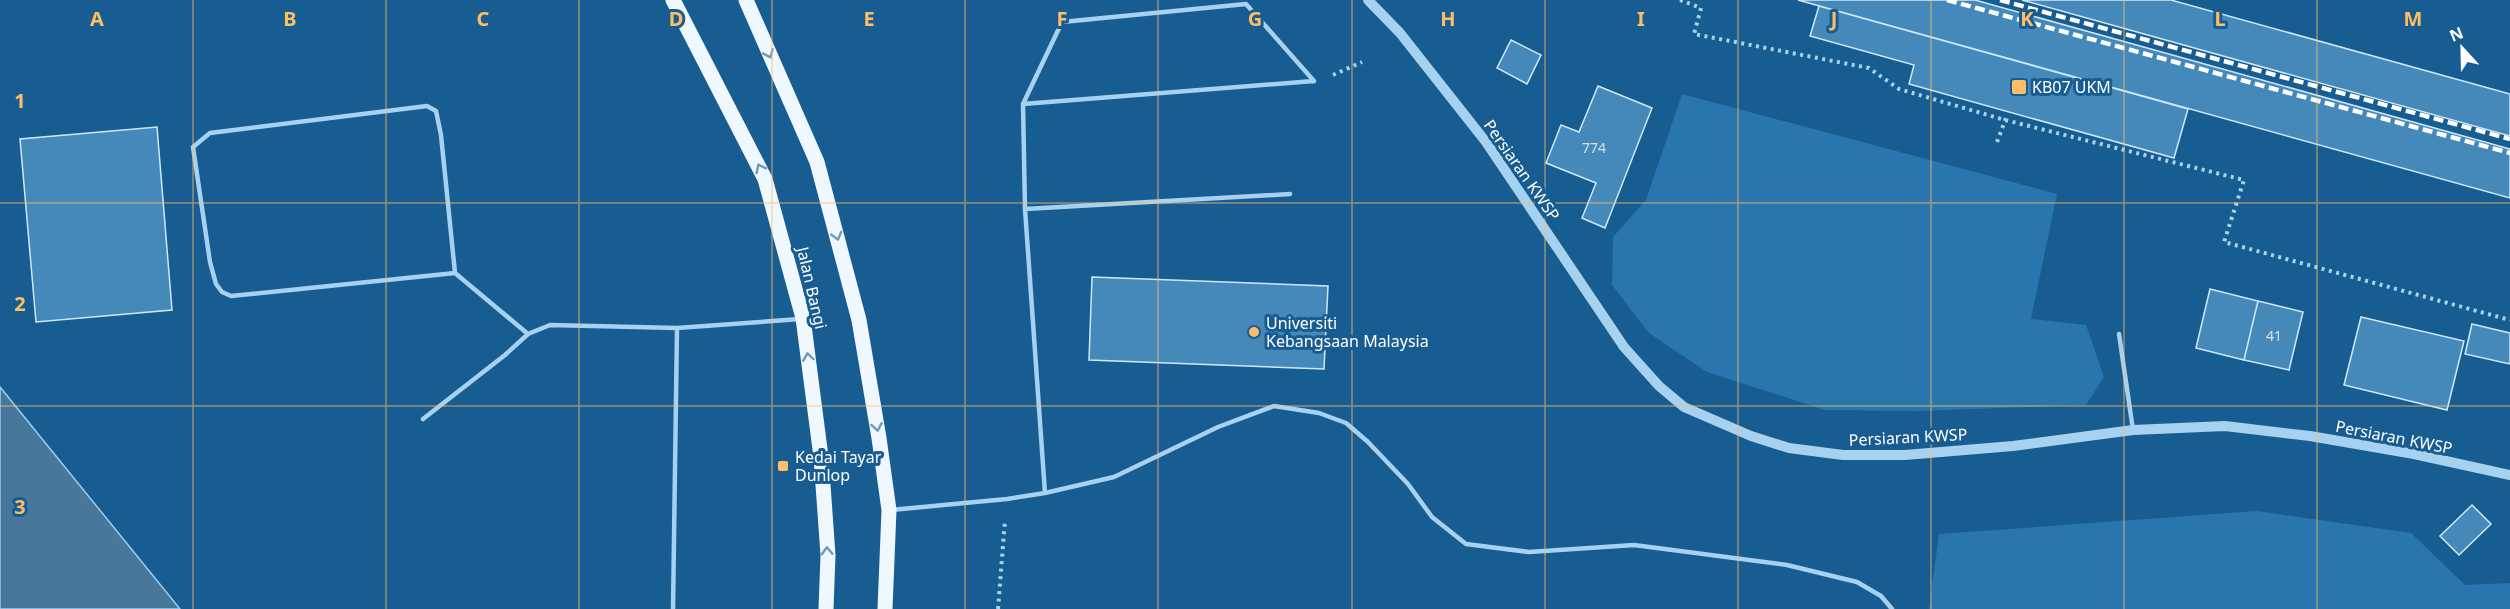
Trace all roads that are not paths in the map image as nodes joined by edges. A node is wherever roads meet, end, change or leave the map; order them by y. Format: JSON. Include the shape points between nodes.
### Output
{"nodes":[{"id":1,"x":673,"y":0,"type":"edge"},
{"id":2,"x":746,"y":0,"type":"edge"},
{"id":3,"x":1368,"y":0,"type":"edge"},
{"id":4,"x":1023,"y":104,"type":"junction"},
{"id":5,"x":1290,"y":194,"type":"dead end"},
{"id":6,"x":1025,"y":209,"type":"junction"},
{"id":7,"x":455,"y":273,"type":"junction"},
{"id":8,"x":803,"y":318,"type":"junction"},
{"id":9,"x":677,"y":328,"type":"junction"},
{"id":10,"x":528,"y":334,"type":"junction"},
{"id":11,"x":2119,"y":334,"type":"dead end"},
{"id":12,"x":423,"y":419,"type":"dead end"},
{"id":13,"x":2133,"y":430,"type":"junction"},
{"id":14,"x":2510,"y":475,"type":"edge"},
{"id":15,"x":1045,"y":493,"type":"junction"},
{"id":16,"x":889,"y":510,"type":"junction"},
{"id":17,"x":673,"y":609,"type":"edge"},
{"id":18,"x":826,"y":609,"type":"edge"},
{"id":19,"x":885,"y":609,"type":"edge"},
{"id":20,"x":1892,"y":609,"type":"edge"}],
"edges":[{"from":8,"to":1,"type":"main road","name":"Jalan Bangi","one_way":true,"via":[[765,179]]},
{"from":2,"to":16,"type":"main road","one_way":true,"via":[[817,162],[859,320]]},
{"from":3,"to":13,"type":"street","name":"Persiaran KWSP","via":[[1400,33],[1486,142],[1624,346],[1659,386],[1684,407],[1790,448],[1844,455],[1905,455],[2002,447]]},
{"from":4,"to":4,"type":"lane","via":[[1062,22],[1246,4],[1314,81]]},
{"from":4,"to":6,"type":"lane"},
{"from":5,"to":6,"type":"lane"},
{"from":6,"to":15,"type":"lane"},
{"from":7,"to":7,"type":"lane","via":[[231,296],[216,284],[210,262],[193,147],[210,133],[427,106],[436,111],[439,122]]},
{"from":7,"to":10,"type":"lane"},
{"from":8,"to":9,"type":"lane"},
{"from":18,"to":8,"type":"main road","name":"Jalan Bangi","one_way":true,"via":[[828,555],[821,457]]},
{"from":9,"to":10,"type":"lane","via":[[549,325]]},
{"from":9,"to":17,"type":"lane"},
{"from":10,"to":12,"type":"lane"},
{"from":11,"to":13,"type":"lane"},
{"from":13,"to":14,"type":"street","name":"Persiaran KWSP","via":[[2225,426],[2322,438]]},
{"from":15,"to":16,"type":"lane"},
{"from":15,"to":20,"type":"lane","via":[[1114,477],[1218,427],[1274,406],[1319,413],[1346,423],[1408,484],[1432,517],[1466,544],[1528,552],[1634,545],[1787,565],[1857,582],[1881,596]]},
{"from":16,"to":19,"type":"main road"}]}
